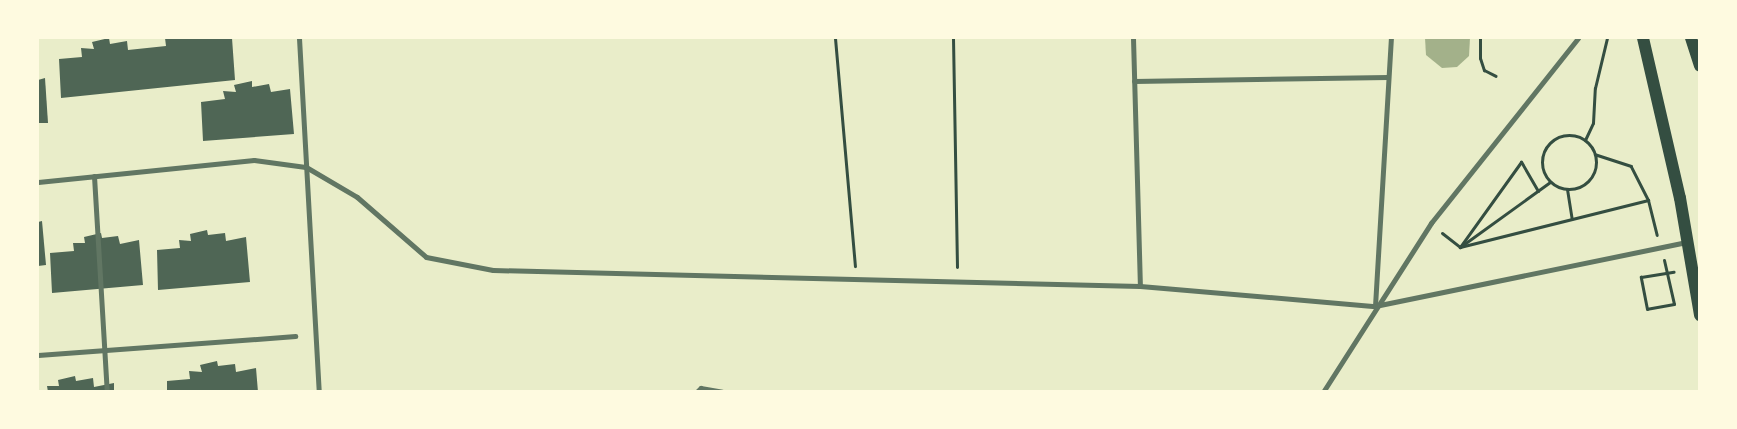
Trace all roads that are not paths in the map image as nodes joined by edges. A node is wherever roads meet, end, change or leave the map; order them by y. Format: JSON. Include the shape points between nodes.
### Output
{"nodes":[{"id":1,"x":299,"y":38,"type":"edge"},
{"id":2,"x":1133,"y":38,"type":"edge"},
{"id":3,"x":1391,"y":38,"type":"edge"},
{"id":4,"x":1578,"y":38,"type":"edge"},
{"id":5,"x":1643,"y":38,"type":"edge"},
{"id":6,"x":1691,"y":38,"type":"edge"},
{"id":7,"x":1700,"y":66,"type":"edge"},
{"id":8,"x":1388,"y":76,"type":"junction"},
{"id":9,"x":1134,"y":81,"type":"junction"},
{"id":10,"x":306,"y":167,"type":"junction"},
{"id":11,"x":94,"y":176,"type":"junction"},
{"id":12,"x":38,"y":182,"type":"edge"},
{"id":13,"x":1687,"y":242,"type":"junction"},
{"id":14,"x":1140,"y":286,"type":"junction"},
{"id":15,"x":1375,"y":306,"type":"junction"},
{"id":16,"x":1700,"y":315,"type":"edge"},
{"id":17,"x":295,"y":336,"type":"dead end"},
{"id":18,"x":105,"y":350,"type":"junction"},
{"id":19,"x":38,"y":355,"type":"edge"},
{"id":20,"x":107,"y":392,"type":"edge"},
{"id":21,"x":319,"y":392,"type":"edge"},
{"id":22,"x":697,"y":392,"type":"edge"},
{"id":23,"x":723,"y":392,"type":"edge"},
{"id":24,"x":1323,"y":392,"type":"edge"}],
"edges":[{"from":1,"to":10,"type":"street"},
{"from":2,"to":9,"type":"street"},
{"from":3,"to":8,"type":"street"},
{"from":4,"to":15,"type":"street","via":[[1431,223]]},
{"from":5,"to":13,"type":"main road","via":[[1653,72]]},
{"from":6,"to":7,"type":"main road"},
{"from":8,"to":9,"type":"street"},
{"from":8,"to":15,"type":"street"},
{"from":9,"to":14,"type":"street"},
{"from":10,"to":11,"type":"street","via":[[254,160]]},
{"from":10,"to":14,"type":"street","via":[[357,197],[426,257],[493,270]]},
{"from":10,"to":21,"type":"street"},
{"from":11,"to":12,"type":"street"},
{"from":11,"to":18,"type":"street"},
{"from":13,"to":15,"type":"street"},
{"from":13,"to":16,"type":"main road"},
{"from":14,"to":15,"type":"street"},
{"from":15,"to":24,"type":"street"},
{"from":17,"to":18,"type":"street"},
{"from":18,"to":19,"type":"street"},
{"from":18,"to":20,"type":"street"},
{"from":22,"to":23,"type":"lane","via":[[701,388]]}]}
